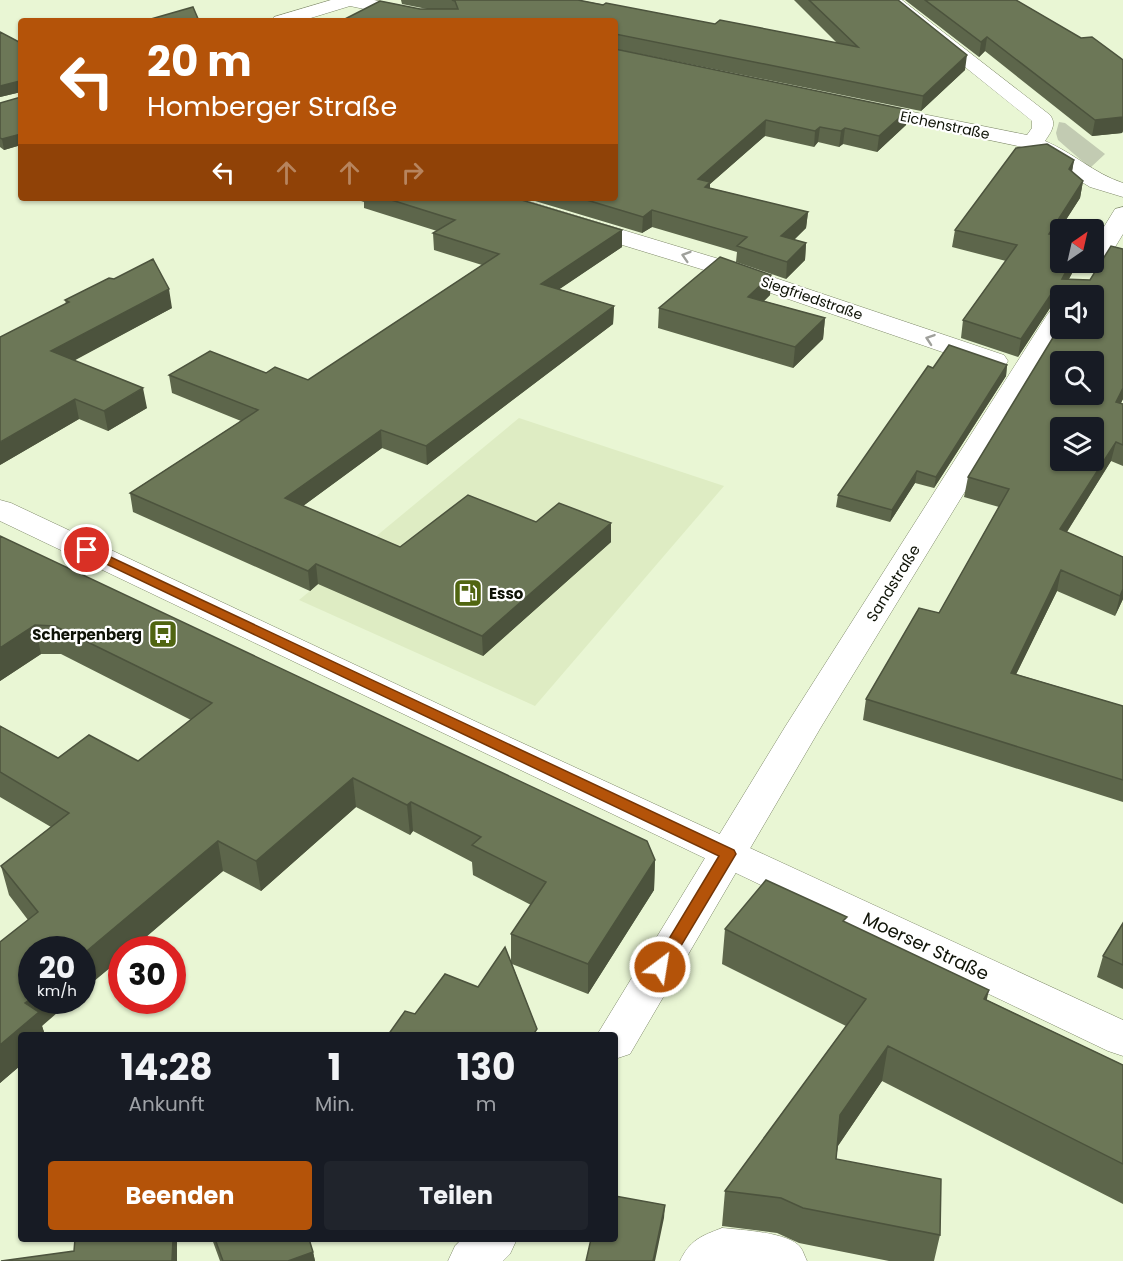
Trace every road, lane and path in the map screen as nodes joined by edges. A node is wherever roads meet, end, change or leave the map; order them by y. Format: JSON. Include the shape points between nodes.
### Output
{"nodes":[{"id":1,"x":349,"y":0,"type":"edge"},
{"id":2,"x":891,"y":0,"type":"edge"},
{"id":3,"x":291,"y":18,"type":"edge"},
{"id":4,"x":434,"y":18,"type":"edge"},
{"id":5,"x":847,"y":104,"type":"edge"},
{"id":6,"x":1033,"y":143,"type":"junction"},
{"id":7,"x":1123,"y":190,"type":"edge"},
{"id":8,"x":503,"y":201,"type":"edge"},
{"id":9,"x":1123,"y":214,"type":"edge"},
{"id":10,"x":1104,"y":245,"type":"edge"},
{"id":11,"x":1050,"y":331,"type":"edge"},
{"id":12,"x":1025,"y":371,"type":"junction"},
{"id":13,"x":0,"y":509,"type":"edge"},
{"id":14,"x":728,"y":854,"type":"junction"},
{"id":15,"x":618,"y":1037,"type":"edge"},
{"id":16,"x":1123,"y":1039,"type":"edge"},
{"id":17,"x":490,"y":1242,"type":"edge"},
{"id":18,"x":472,"y":1261,"type":"edge"},
{"id":19,"x":704,"y":1261,"type":"edge"},
{"id":20,"x":783,"y":1261,"type":"edge"}],
"edges":[{"from":1,"to":3,"type":"street"},
{"from":1,"to":4,"type":"street"},
{"from":2,"to":6,"type":"street","via":[[1043,119],[1043,128]]},
{"from":5,"to":6,"type":"street","name":"Eichenstraße"},
{"from":6,"to":7,"type":"street","name":"Eichenstraße","via":[[1060,155],[1098,182]]},
{"from":12,"to":8,"type":"street","name":"Siegfriedstraße","one_way":true,"via":[[710,264]]},
{"from":9,"to":10,"type":"street"},
{"from":11,"to":12,"type":"street","name":"Sandstraße"},
{"from":12,"to":14,"type":"street","name":"Sandstraße"},
{"from":13,"to":14,"type":"street","name":"Moerser Straße"},
{"from":14,"to":15,"type":"street","name":"Sandstraße"},
{"from":14,"to":16,"type":"street","name":"Moerser Straße"},
{"from":17,"to":18,"type":"street"},
{"from":19,"to":20,"type":"street","via":[[722,1249],[774,1256]]}]}
